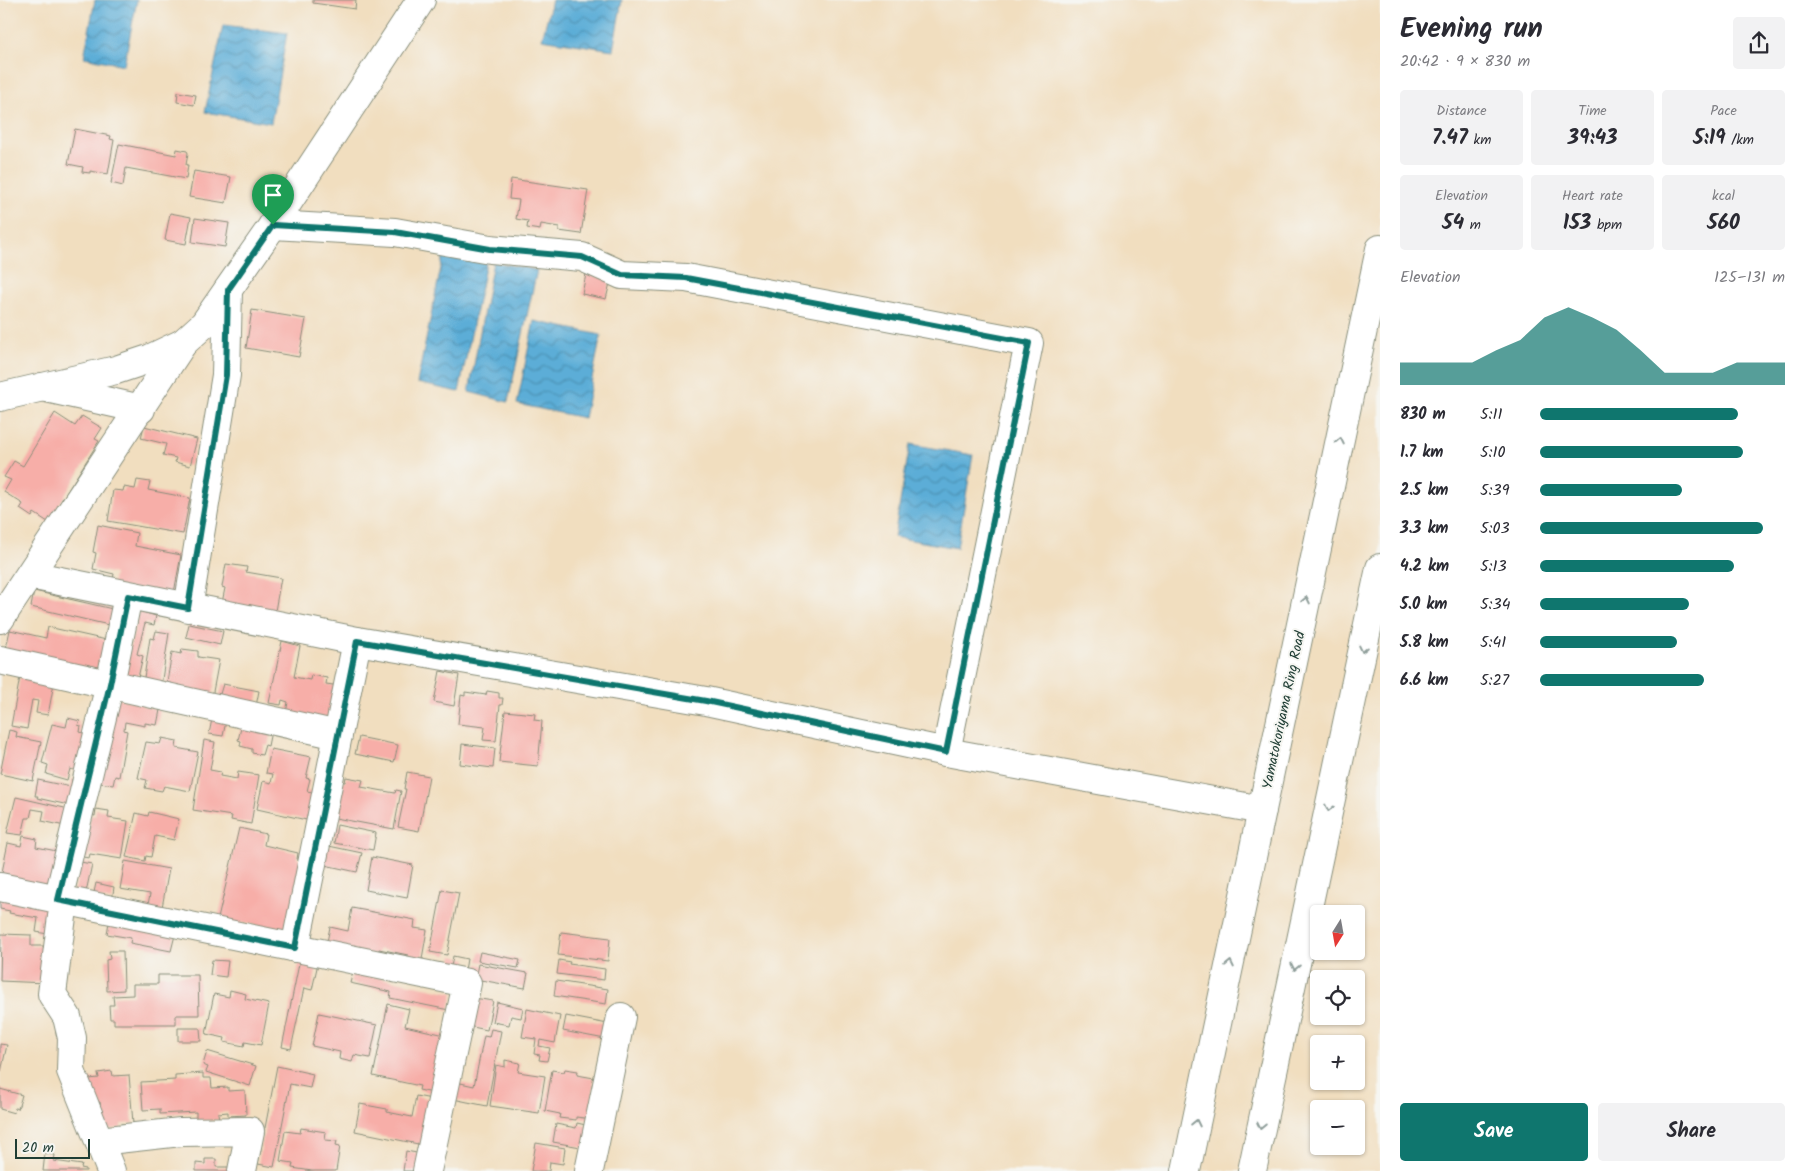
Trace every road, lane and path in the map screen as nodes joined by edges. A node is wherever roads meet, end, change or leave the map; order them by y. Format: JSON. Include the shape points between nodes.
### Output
{"nodes":[{"id":1,"x":421,"y":0,"type":"edge"},
{"id":2,"x":273,"y":225,"type":"junction"},
{"id":3,"x":1380,"y":249,"type":"edge"},
{"id":4,"x":228,"y":290,"type":"junction"},
{"id":5,"x":183,"y":343,"type":"junction"},
{"id":6,"x":42,"y":388,"type":"junction"},
{"id":7,"x":0,"y":397,"type":"edge"},
{"id":8,"x":141,"y":409,"type":"junction"},
{"id":9,"x":1380,"y":568,"type":"edge"},
{"id":10,"x":17,"y":580,"type":"edge"},
{"id":11,"x":128,"y":596,"type":"junction"},
{"id":12,"x":188,"y":608,"type":"junction"},
{"id":13,"x":0,"y":619,"type":"edge"},
{"id":14,"x":357,"y":641,"type":"junction"},
{"id":15,"x":0,"y":660,"type":"edge"},
{"id":16,"x":110,"y":684,"type":"junction"},
{"id":17,"x":338,"y":735,"type":"junction"},
{"id":18,"x":946,"y":752,"type":"junction"},
{"id":19,"x":1262,"y":810,"type":"junction"},
{"id":20,"x":0,"y":888,"type":"edge"},
{"id":21,"x":61,"y":900,"type":"junction"},
{"id":22,"x":295,"y":948,"type":"junction"},
{"id":23,"x":621,"y":1017,"type":"dead end"},
{"id":24,"x":99,"y":1141,"type":"junction"},
{"id":25,"x":111,"y":1171,"type":"edge"},
{"id":26,"x":242,"y":1171,"type":"edge"},
{"id":27,"x":427,"y":1171,"type":"edge"},
{"id":28,"x":589,"y":1171,"type":"edge"},
{"id":29,"x":1186,"y":1171,"type":"edge"},
{"id":30,"x":1252,"y":1171,"type":"edge"}],
"edges":[{"from":1,"to":2,"type":"street"},
{"from":2,"to":4,"type":"street"},
{"from":2,"to":18,"type":"street","via":[[395,232],[490,249],[582,257],[622,275],[686,278],[1029,343]]},
{"from":19,"to":3,"type":"street","name":"Yamatokoriyama Ring Road","one_way":true},
{"from":4,"to":5,"type":"street","via":[[204,324]]},
{"from":4,"to":12,"type":"street","via":[[226,375]]},
{"from":5,"to":6,"type":"street","via":[[116,370]]},
{"from":5,"to":8,"type":"street"},
{"from":6,"to":7,"type":"street"},
{"from":6,"to":8,"type":"street"},
{"from":8,"to":10,"type":"street"},
{"from":9,"to":30,"type":"street","one_way":true},
{"from":10,"to":11,"type":"street"},
{"from":10,"to":13,"type":"street"},
{"from":11,"to":12,"type":"street"},
{"from":11,"to":16,"type":"street"},
{"from":12,"to":14,"type":"street"},
{"from":14,"to":17,"type":"street"},
{"from":14,"to":18,"type":"street","via":[[706,701]]},
{"from":15,"to":16,"type":"street"},
{"from":16,"to":17,"type":"street"},
{"from":16,"to":21,"type":"street"},
{"from":17,"to":22,"type":"street"},
{"from":18,"to":19,"type":"street"},
{"from":29,"to":19,"type":"street","name":"Yamatokoriyama Ring Road","one_way":true},
{"from":20,"to":21,"type":"street"},
{"from":21,"to":22,"type":"street"},
{"from":21,"to":24,"type":"street","via":[[52,994],[67,1017],[72,1038],[71,1071]]},
{"from":22,"to":27,"type":"street","via":[[467,983]]},
{"from":23,"to":28,"type":"street"},
{"from":24,"to":25,"type":"street"},
{"from":24,"to":26,"type":"street","via":[[182,1132],[250,1131]]}]}
